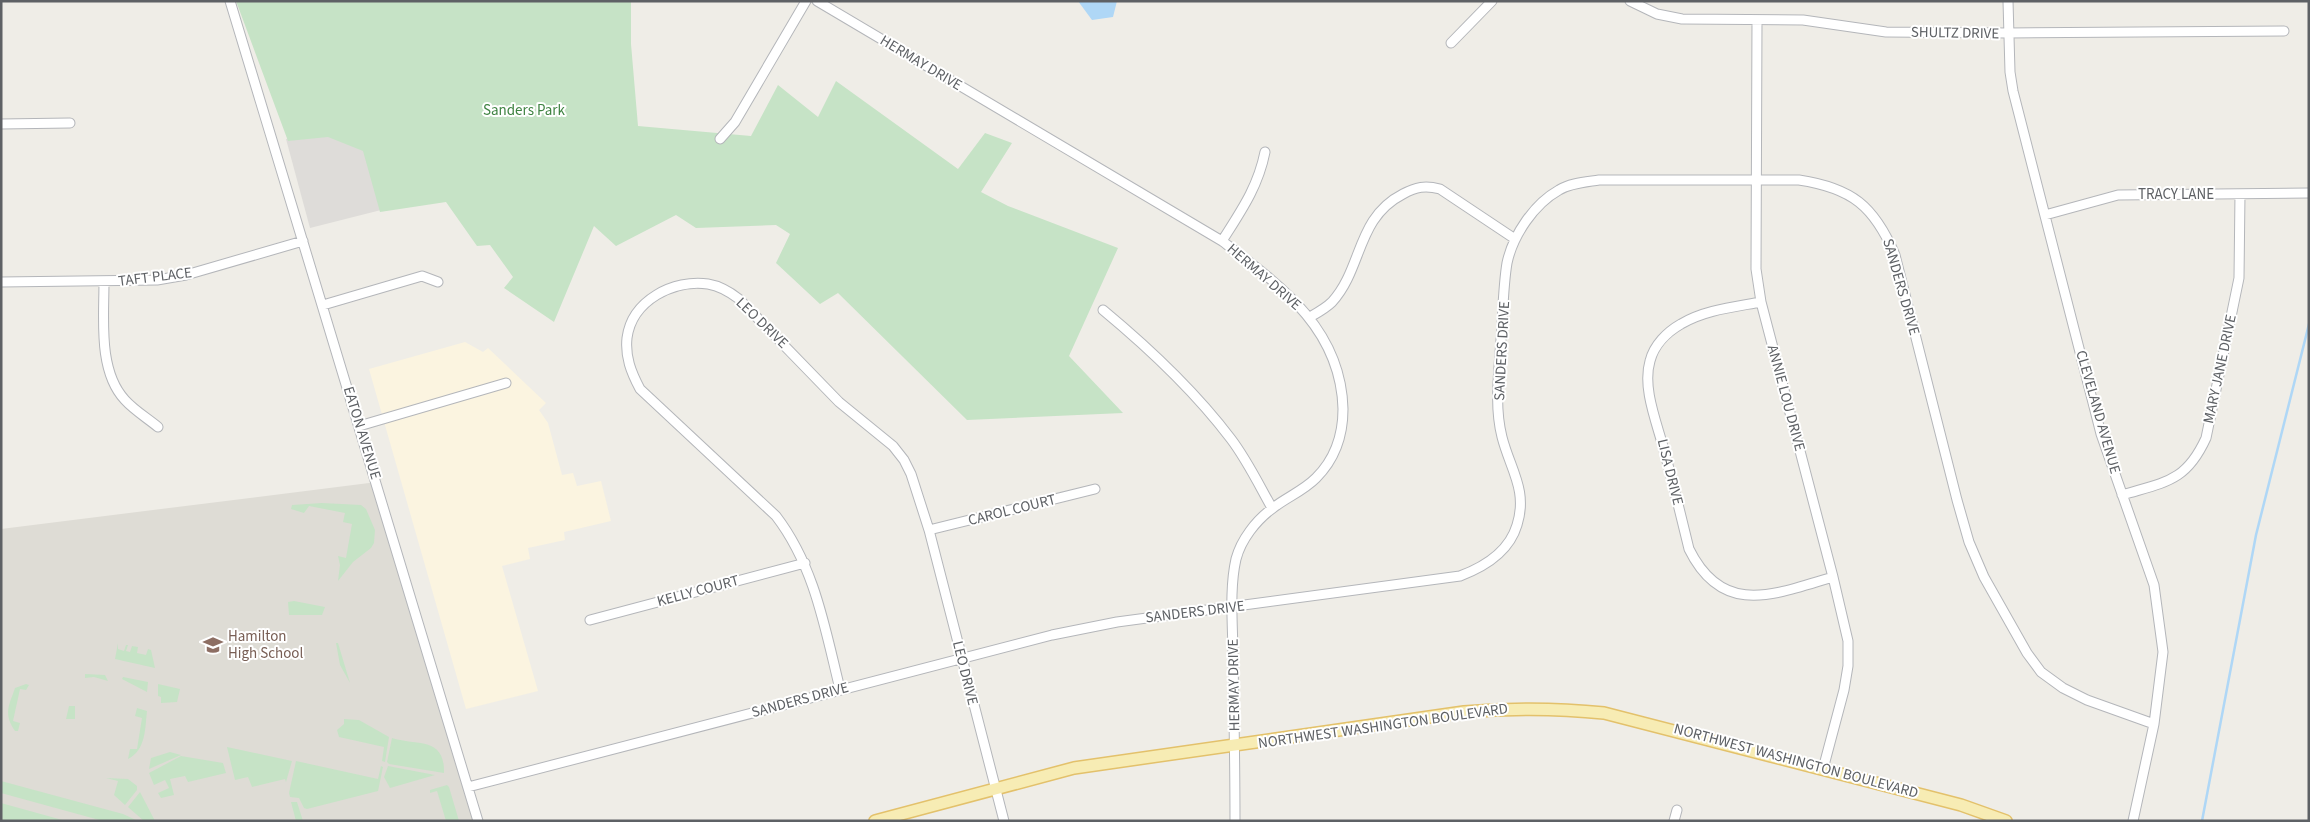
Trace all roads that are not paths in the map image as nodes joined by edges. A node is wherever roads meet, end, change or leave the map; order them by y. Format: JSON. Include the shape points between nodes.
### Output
{"nodes":[{"id":1,"x":230,"y":1,"type":"edge"},
{"id":2,"x":806,"y":1,"type":"edge"},
{"id":3,"x":817,"y":1,"type":"edge"},
{"id":4,"x":1492,"y":1,"type":"edge"},
{"id":5,"x":1630,"y":1,"type":"edge"},
{"id":6,"x":2008,"y":1,"type":"edge"},
{"id":7,"x":1757,"y":20,"type":"junction"},
{"id":8,"x":2284,"y":30,"type":"dead end"},
{"id":9,"x":2008,"y":33,"type":"junction"},
{"id":10,"x":1451,"y":43,"type":"dead end"},
{"id":11,"x":1,"y":124,"type":"edge"},
{"id":12,"x":70,"y":124,"type":"dead end"},
{"id":13,"x":720,"y":139,"type":"dead end"},
{"id":14,"x":1265,"y":152,"type":"dead end"},
{"id":15,"x":1756,"y":179,"type":"junction"},
{"id":16,"x":2309,"y":193,"type":"edge"},
{"id":17,"x":2240,"y":194,"type":"junction"},
{"id":18,"x":2045,"y":215,"type":"junction"},
{"id":19,"x":1516,"y":239,"type":"junction"},
{"id":20,"x":303,"y":241,"type":"junction"},
{"id":21,"x":1222,"y":241,"type":"junction"},
{"id":22,"x":1,"y":282,"type":"edge"},
{"id":23,"x":104,"y":282,"type":"junction"},
{"id":24,"x":438,"y":282,"type":"dead end"},
{"id":25,"x":1761,"y":302,"type":"junction"},
{"id":26,"x":324,"y":305,"type":"junction"},
{"id":27,"x":1103,"y":310,"type":"dead end"},
{"id":28,"x":1310,"y":317,"type":"junction"},
{"id":29,"x":506,"y":383,"type":"dead end"},
{"id":30,"x":359,"y":426,"type":"junction"},
{"id":31,"x":158,"y":427,"type":"dead end"},
{"id":32,"x":1095,"y":489,"type":"dead end"},
{"id":33,"x":2122,"y":495,"type":"junction"},
{"id":34,"x":1272,"y":508,"type":"junction"},
{"id":35,"x":929,"y":530,"type":"junction"},
{"id":36,"x":806,"y":563,"type":"junction"},
{"id":37,"x":1833,"y":577,"type":"junction"},
{"id":38,"x":1232,"y":608,"type":"junction"},
{"id":39,"x":590,"y":620,"type":"dead end"},
{"id":40,"x":961,"y":657,"type":"junction"},
{"id":41,"x":840,"y":689,"type":"junction"},
{"id":42,"x":2154,"y":724,"type":"junction"},
{"id":43,"x":1235,"y":746,"type":"junction"},
{"id":44,"x":1824,"y":769,"type":"junction"},
{"id":45,"x":468,"y":787,"type":"junction"},
{"id":46,"x":995,"y":790,"type":"junction"},
{"id":47,"x":1677,"y":810,"type":"dead end"},
{"id":48,"x":478,"y":821,"type":"edge"},
{"id":49,"x":875,"y":821,"type":"edge"},
{"id":50,"x":1004,"y":821,"type":"edge"},
{"id":51,"x":1236,"y":821,"type":"edge"},
{"id":52,"x":1674,"y":821,"type":"edge"},
{"id":53,"x":2006,"y":821,"type":"edge"},
{"id":54,"x":2133,"y":821,"type":"edge"}],
"edges":[{"from":1,"to":20,"type":"street","name":"EATON AVENUE"},
{"from":2,"to":13,"type":"street","via":[[735,122]]},
{"from":3,"to":21,"type":"street","name":"HERMAY DRIVE"},
{"from":4,"to":10,"type":"street"},
{"from":5,"to":7,"type":"street","name":"SHULTZ DRIVE","via":[[1657,14],[1682,19]]},
{"from":6,"to":9,"type":"street","name":"CLEVELAND AVENUE"},
{"from":7,"to":9,"type":"street","name":"SHULTZ DRIVE","via":[[1803,20],[1886,32]]},
{"from":7,"to":15,"type":"street","name":"ANNIE LOU DRIVE"},
{"from":8,"to":9,"type":"street","name":"SHULTZ DRIVE"},
{"from":9,"to":18,"type":"street","name":"CLEVELAND AVENUE","via":[[2013,92]]},
{"from":11,"to":12,"type":"street"},
{"from":14,"to":21,"type":"street","via":[[1260,176],[1250,198]]},
{"from":15,"to":19,"type":"street","name":"SANDERS DRIVE","via":[[1599,180],[1575,184],[1559,189],[1542,201]]},
{"from":15,"to":25,"type":"street","name":"ANNIE LOU DRIVE","via":[[1755,249]]},
{"from":15,"to":42,"type":"street","name":"SANDERS DRIVE","via":[[1827,184],[1852,195],[1885,232],[1895,255],[1961,517],[1984,578],[2041,672],[2087,700]]},
{"from":16,"to":17,"type":"street","name":"TRACY LANE"},
{"from":17,"to":18,"type":"street","name":"TRACY LANE","via":[[2118,195]]},
{"from":17,"to":33,"type":"street","name":"MARY JANE DRIVE","via":[[2239,278],[2206,438],[2187,470],[2171,481]]},
{"from":18,"to":33,"type":"street","name":"CLEVELAND AVENUE","via":[[2101,434]]},
{"from":19,"to":28,"type":"street","via":[[1440,189],[1428,186],[1415,188],[1382,208],[1369,225],[1343,286],[1332,303]]},
{"from":19,"to":38,"type":"street","name":"SANDERS DRIVE","via":[[1507,262],[1498,383],[1502,437],[1520,487],[1517,526],[1507,543],[1478,570],[1460,576]]},
{"from":20,"to":23,"type":"street","name":"TAFT PLACE","via":[[186,275],[157,280]]},
{"from":20,"to":26,"type":"street","name":"EATON AVENUE"},
{"from":21,"to":28,"type":"street","name":"HERMAY DRIVE","via":[[1270,279]]},
{"from":22,"to":23,"type":"street","name":"TAFT PLACE"},
{"from":23,"to":31,"type":"street","via":[[103,342],[107,362],[124,400]]},
{"from":24,"to":26,"type":"street","via":[[422,276]]},
{"from":25,"to":37,"type":"street","name":"ANNIE LOU DRIVE"},
{"from":25,"to":37,"type":"street","name":"LISA DRIVE","via":[[1699,315],[1681,324],[1667,334],[1650,361],[1648,380],[1653,407],[1689,549],[1709,580],[1727,590],[1749,596],[1772,595]]},
{"from":26,"to":30,"type":"street","name":"EATON AVENUE"},
{"from":27,"to":34,"type":"street","via":[[1167,366],[1200,401],[1232,440]]},
{"from":28,"to":34,"type":"street","name":"HERMAY DRIVE","via":[[1332,354],[1340,381],[1343,423],[1332,460],[1298,493]]},
{"from":29,"to":30,"type":"street"},
{"from":30,"to":45,"type":"street","name":"EATON AVENUE"},
{"from":32,"to":35,"type":"street","name":"CAROL COURT"},
{"from":33,"to":42,"type":"street","name":"CLEVELAND AVENUE","via":[[2156,594],[2163,652]]},
{"from":34,"to":38,"type":"street","name":"HERMAY DRIVE","via":[[1241,545],[1236,561]]},
{"from":35,"to":36,"type":"street","name":"LEO DRIVE","via":[[911,474],[893,446],[839,402],[739,299],[709,284],[671,287],[647,301],[634,318],[627,336],[630,371],[640,389],[653,402],[776,516]]},
{"from":35,"to":40,"type":"street","name":"LEO DRIVE"},
{"from":36,"to":39,"type":"street","name":"KELLY COURT"},
{"from":36,"to":41,"type":"street","name":"LEO DRIVE"},
{"from":37,"to":44,"type":"street","name":"ANNIE LOU DRIVE","via":[[1848,641],[1848,666]]},
{"from":38,"to":40,"type":"street","name":"SANDERS DRIVE","via":[[1117,622]]},
{"from":38,"to":43,"type":"street","name":"HERMAY DRIVE"},
{"from":40,"to":41,"type":"street","name":"SANDERS DRIVE"},
{"from":40,"to":46,"type":"street","name":"LEO DRIVE"},
{"from":41,"to":45,"type":"street","name":"SANDERS DRIVE"},
{"from":42,"to":54,"type":"street","name":"CLEVELAND AVENUE"},
{"from":43,"to":44,"type":"main road","name":"NORTHWEST WASHINGTON BOULEVARD","via":[[1464,712],[1562,709],[1613,715]]},
{"from":43,"to":46,"type":"main road","name":"NORTHWEST WASHINGTON BOULEVARD","via":[[1074,768]]},
{"from":43,"to":51,"type":"street","name":"HERMAY DRIVE"},
{"from":44,"to":53,"type":"main road","name":"NORTHWEST WASHINGTON BOULEVARD","via":[[1961,805]]},
{"from":45,"to":48,"type":"street","name":"EATON AVENUE"},
{"from":46,"to":49,"type":"main road","name":"NORTHWEST WASHINGTON BOULEVARD"},
{"from":46,"to":50,"type":"street","name":"LEO DRIVE"},
{"from":47,"to":52,"type":"street"}]}
